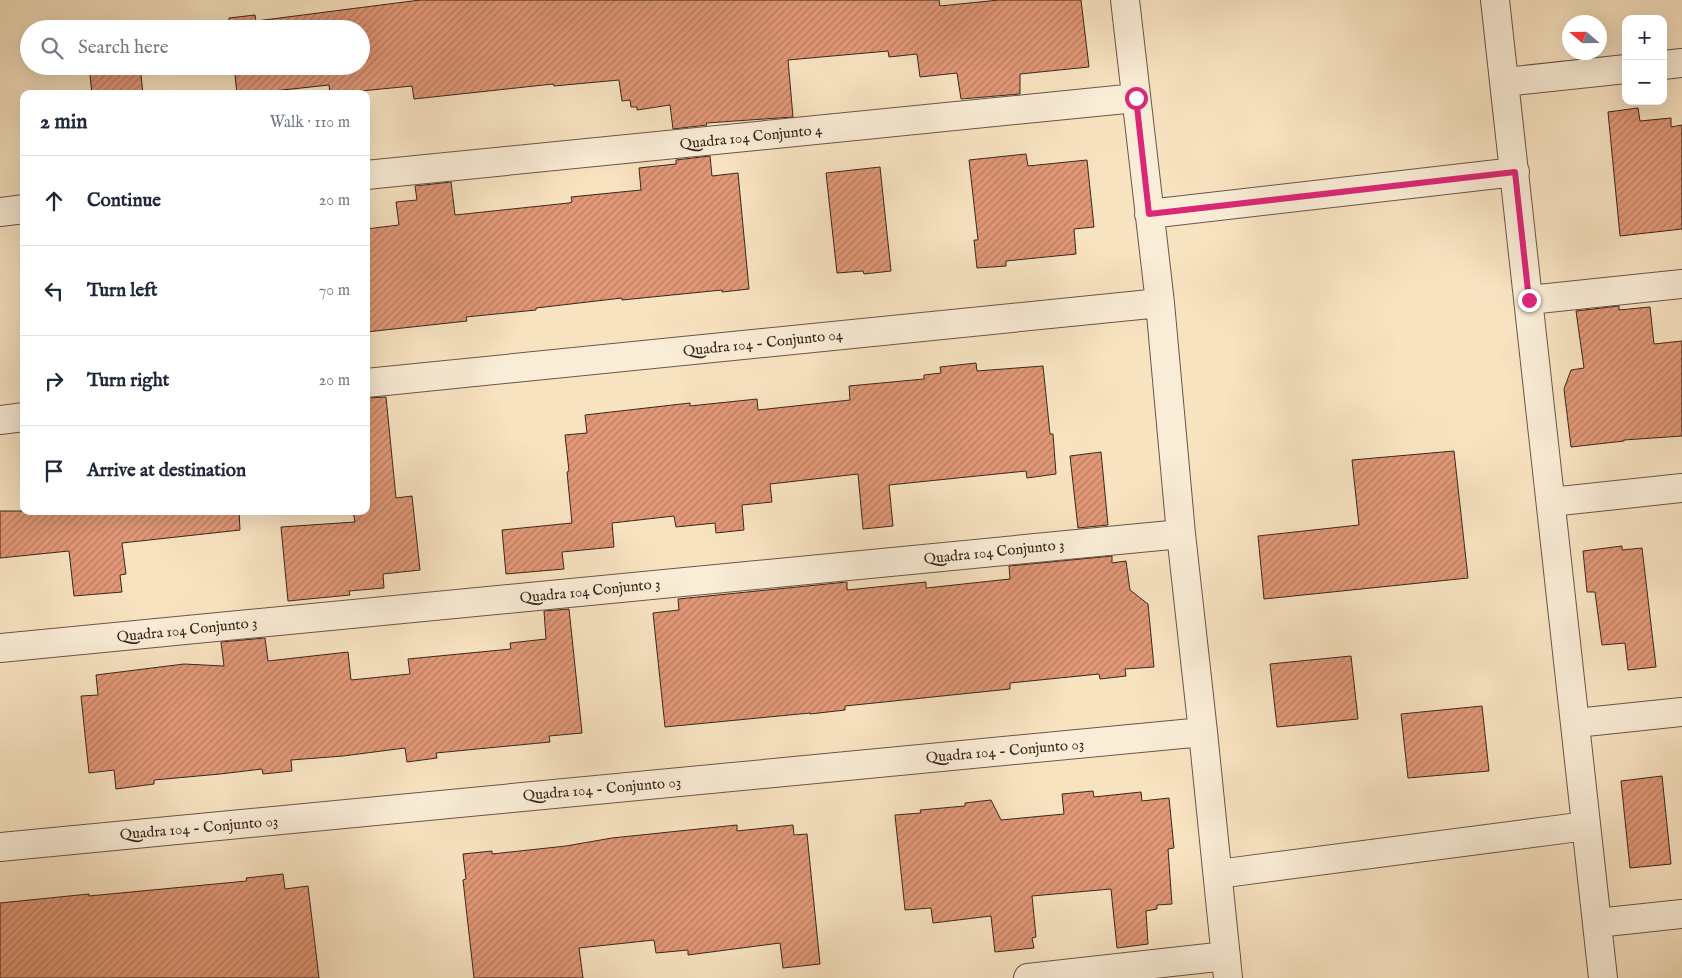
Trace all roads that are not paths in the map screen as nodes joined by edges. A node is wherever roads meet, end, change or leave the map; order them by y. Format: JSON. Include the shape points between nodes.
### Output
{"nodes":[{"id":1,"x":1125,"y":0,"type":"edge"},
{"id":2,"x":1496,"y":0,"type":"edge"},
{"id":3,"x":1682,"y":62,"type":"edge"},
{"id":4,"x":1667,"y":64,"type":"edge"},
{"id":5,"x":1622,"y":69,"type":"edge"},
{"id":6,"x":1505,"y":82,"type":"junction"},
{"id":7,"x":1136,"y":98,"type":"junction"},
{"id":8,"x":1515,"y":172,"type":"junction"},
{"id":9,"x":370,"y":175,"type":"edge"},
{"id":10,"x":20,"y":210,"type":"edge"},
{"id":11,"x":0,"y":212,"type":"edge"},
{"id":12,"x":1149,"y":214,"type":"junction"},
{"id":13,"x":1682,"y":284,"type":"edge"},
{"id":14,"x":1529,"y":300,"type":"junction"},
{"id":15,"x":1160,"y":304,"type":"junction"},
{"id":16,"x":370,"y":383,"type":"edge"},
{"id":17,"x":20,"y":418,"type":"edge"},
{"id":18,"x":0,"y":420,"type":"edge"},
{"id":19,"x":1682,"y":488,"type":"edge"},
{"id":20,"x":1551,"y":502,"type":"junction"},
{"id":21,"x":1181,"y":534,"type":"junction"},
{"id":22,"x":0,"y":648,"type":"edge"},
{"id":23,"x":1682,"y":712,"type":"edge"},
{"id":24,"x":1576,"y":723,"type":"junction"},
{"id":25,"x":1204,"y":732,"type":"junction"},
{"id":26,"x":1586,"y":826,"type":"junction"},
{"id":27,"x":0,"y":847,"type":"edge"},
{"id":28,"x":1218,"y":874,"type":"junction"},
{"id":29,"x":1682,"y":914,"type":"edge"},
{"id":30,"x":1597,"y":923,"type":"junction"},
{"id":31,"x":1227,"y":967,"type":"edge"},
{"id":32,"x":1028,"y":978,"type":"edge"},
{"id":33,"x":1603,"y":978,"type":"edge"}],
"edges":[{"from":1,"to":7,"type":"street"},
{"from":2,"to":6,"type":"street"},
{"from":3,"to":4,"type":"street"},
{"from":5,"to":6,"type":"street"},
{"from":6,"to":8,"type":"street"},
{"from":7,"to":9,"type":"street","name":"Quadra 104 Conjunto 4"},
{"from":7,"to":12,"type":"street"},
{"from":8,"to":12,"type":"street"},
{"from":8,"to":14,"type":"street"},
{"from":10,"to":11,"type":"street"},
{"from":12,"to":15,"type":"street"},
{"from":13,"to":14,"type":"street"},
{"from":14,"to":20,"type":"street"},
{"from":15,"to":16,"type":"street","name":"Quadra 104 - Conjunto 04"},
{"from":15,"to":21,"type":"street"},
{"from":17,"to":18,"type":"street"},
{"from":19,"to":20,"type":"street"},
{"from":20,"to":24,"type":"street"},
{"from":21,"to":22,"type":"street","name":"Quadra 104 Conjunto 3"},
{"from":21,"to":25,"type":"street"},
{"from":23,"to":24,"type":"street"},
{"from":24,"to":26,"type":"street"},
{"from":25,"to":27,"type":"street","name":"Quadra 104 - Conjunto 03"},
{"from":25,"to":28,"type":"street"},
{"from":26,"to":28,"type":"street"},
{"from":26,"to":30,"type":"street"},
{"from":28,"to":31,"type":"street"},
{"from":29,"to":30,"type":"street"},
{"from":30,"to":33,"type":"street"},
{"from":31,"to":32,"type":"street"}]}
